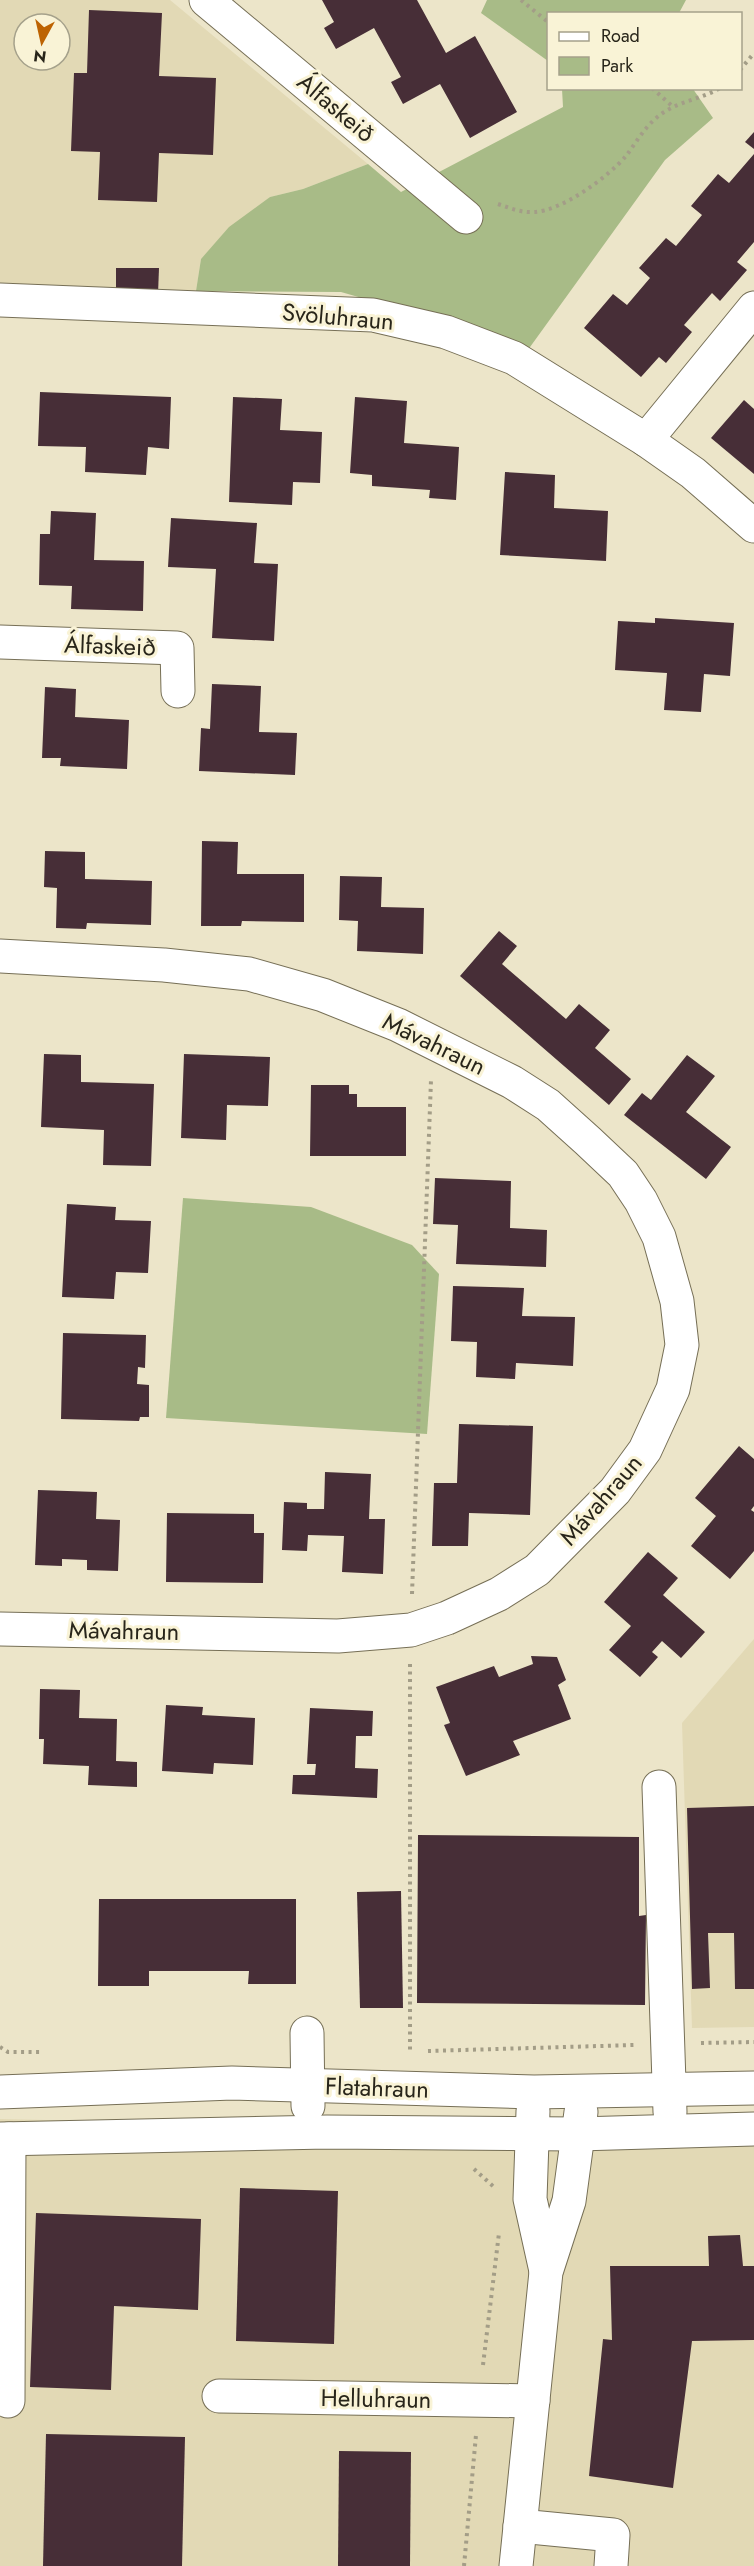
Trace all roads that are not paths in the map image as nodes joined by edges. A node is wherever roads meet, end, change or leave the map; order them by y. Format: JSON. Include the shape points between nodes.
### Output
{"nodes":[{"id":1,"x":206,"y":0,"type":"edge"},
{"id":2,"x":466,"y":217,"type":"road end"},
{"id":3,"x":0,"y":300,"type":"edge"},
{"id":4,"x":754,"y":308,"type":"edge"},
{"id":5,"x":646,"y":440,"type":"junction"},
{"id":6,"x":754,"y":526,"type":"edge"},
{"id":7,"x":0,"y":642,"type":"edge"},
{"id":8,"x":178,"y":691,"type":"dead end"},
{"id":9,"x":0,"y":956,"type":"edge"},
{"id":10,"x":0,"y":1629,"type":"edge"},
{"id":11,"x":659,"y":1787,"type":"dead end"},
{"id":12,"x":307,"y":2033,"type":"dead end"},
{"id":13,"x":308,"y":2086,"type":"junction"},
{"id":14,"x":754,"y":2088,"type":"edge"},
{"id":15,"x":669,"y":2090,"type":"junction"},
{"id":16,"x":583,"y":2091,"type":"junction"},
{"id":17,"x":0,"y":2092,"type":"edge"},
{"id":18,"x":534,"y":2092,"type":"junction"},
{"id":19,"x":754,"y":2129,"type":"edge"},
{"id":20,"x":670,"y":2131,"type":"junction"},
{"id":21,"x":308,"y":2132,"type":"junction"},
{"id":22,"x":531,"y":2133,"type":"junction"},
{"id":23,"x":578,"y":2134,"type":"junction"},
{"id":24,"x":5,"y":2139,"type":"edge"},
{"id":25,"x":546,"y":2272,"type":"junction"},
{"id":26,"x":219,"y":2396,"type":"dead end"},
{"id":27,"x":8,"y":2401,"type":"dead end"},
{"id":28,"x":533,"y":2402,"type":"junction"},
{"id":29,"x":520,"y":2526,"type":"junction"},
{"id":30,"x":516,"y":2566,"type":"edge"},
{"id":31,"x":610,"y":2566,"type":"edge"}],
"edges":[{"from":1,"to":2,"type":"street","name":"Álfaskeið"},
{"from":3,"to":5,"type":"street","name":"Svöluhraun","via":[[374,315],[446,332],[514,358]]},
{"from":4,"to":5,"type":"street"},
{"from":5,"to":6,"type":"street","name":"Svöluhraun","via":[[693,473]]},
{"from":7,"to":8,"type":"street","name":"Álfaskeið","via":[[177,648]]},
{"from":9,"to":10,"type":"street","name":"Mávahraun","via":[[249,974],[323,995],[399,1025],[512,1082],[548,1105],[623,1174],[641,1201],[659,1237],[677,1301],[682,1345],[673,1389],[645,1450],[615,1491],[537,1570],[499,1594],[447,1618],[411,1630],[338,1636]]},
{"from":11,"to":15,"type":"street"},
{"from":12,"to":13,"type":"street"},
{"from":13,"to":17,"type":"street","name":"Flatahraun","via":[[232,2083]]},
{"from":13,"to":18,"type":"street","name":"Flatahraun"},
{"from":13,"to":21,"type":"street"},
{"from":14,"to":15,"type":"street","name":"Flatahraun"},
{"from":15,"to":16,"type":"street","name":"Flatahraun"},
{"from":15,"to":20,"type":"street"},
{"from":16,"to":18,"type":"street","name":"Flatahraun"},
{"from":16,"to":23,"type":"street"},
{"from":18,"to":22,"type":"street"},
{"from":19,"to":20,"type":"street","name":"Flatahraun"},
{"from":20,"to":23,"type":"street","name":"Flatahraun"},
{"from":21,"to":22,"type":"street","name":"Flatahraun"},
{"from":21,"to":24,"type":"street","name":"Flatahraun"},
{"from":22,"to":23,"type":"street","name":"Flatahraun"},
{"from":22,"to":25,"type":"street","via":[[530,2199]]},
{"from":23,"to":25,"type":"street","via":[[569,2201]]},
{"from":24,"to":27,"type":"street"},
{"from":25,"to":28,"type":"street"},
{"from":26,"to":28,"type":"street","name":"Helluhraun"},
{"from":28,"to":29,"type":"street"},
{"from":29,"to":30,"type":"street"},
{"from":29,"to":31,"type":"street","via":[[614,2535]]}]}
